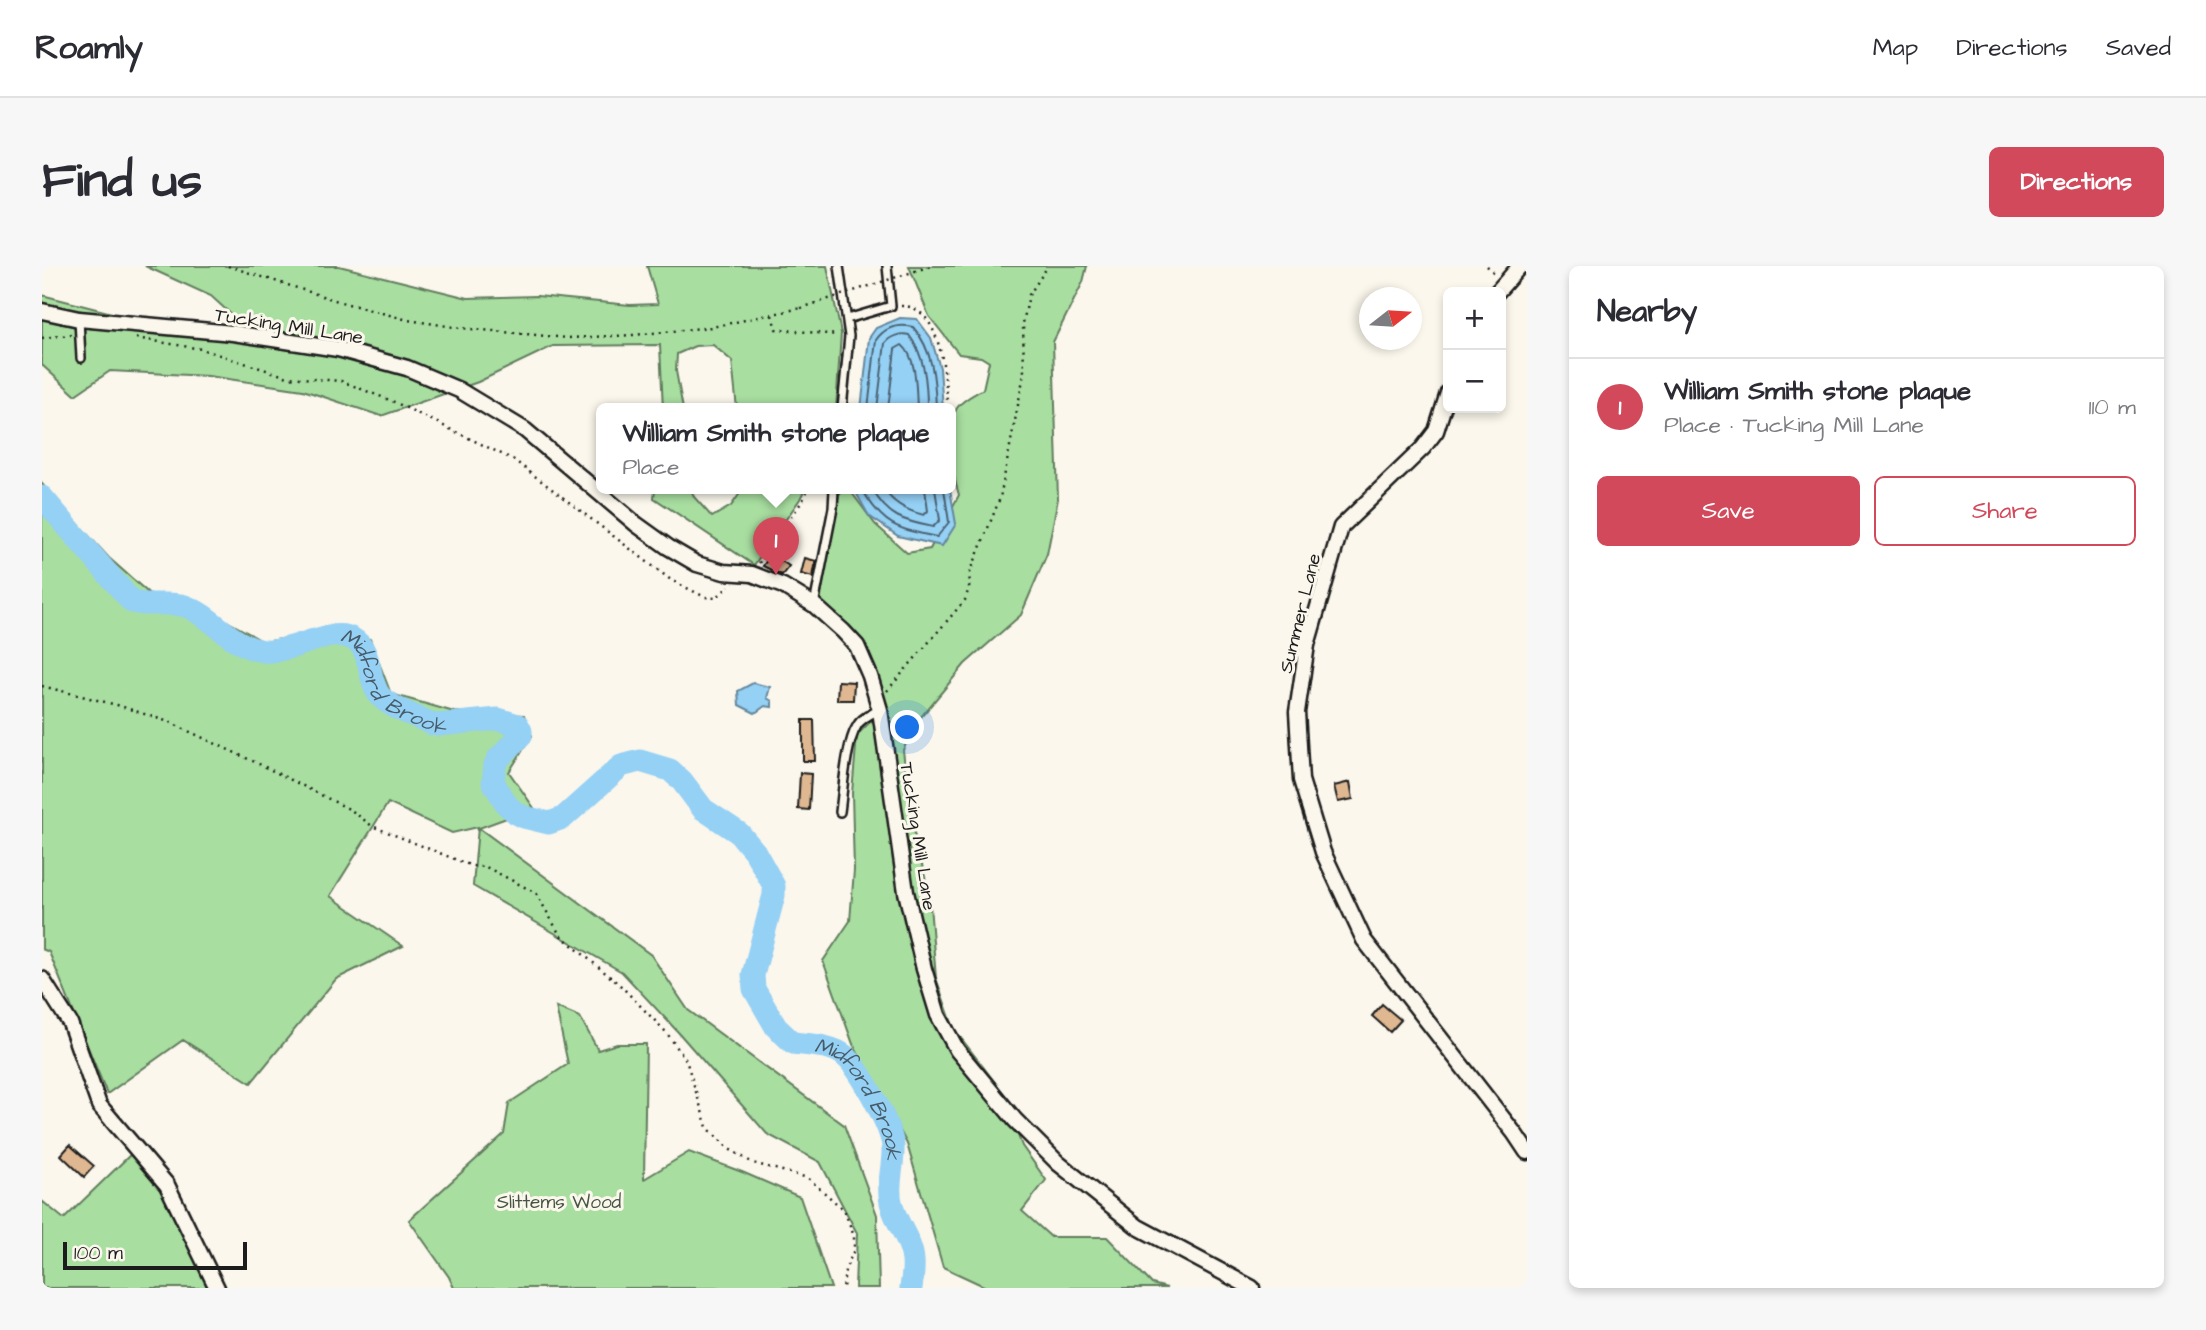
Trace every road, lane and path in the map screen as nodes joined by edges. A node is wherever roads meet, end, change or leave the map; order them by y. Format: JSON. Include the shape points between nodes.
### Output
{"nodes":[{"id":1,"x":228,"y":266,"type":"edge"},
{"id":2,"x":839,"y":266,"type":"edge"},
{"id":3,"x":887,"y":266,"type":"edge"},
{"id":4,"x":931,"y":266,"type":"edge"},
{"id":5,"x":1048,"y":266,"type":"edge"},
{"id":6,"x":1520,"y":266,"type":"edge"},
{"id":7,"x":1501,"y":287,"type":"edge"},
{"id":8,"x":891,"y":306,"type":"junction"},
{"id":9,"x":42,"y":311,"type":"edge"},
{"id":10,"x":772,"y":315,"type":"junction"},
{"id":11,"x":847,"y":319,"type":"junction"},
{"id":12,"x":79,"y":325,"type":"junction"},
{"id":13,"x":838,"y":335,"type":"dead end"},
{"id":14,"x":42,"y":338,"type":"edge"},
{"id":15,"x":136,"y":338,"type":"dead end"},
{"id":16,"x":80,"y":358,"type":"dead end"},
{"id":17,"x":947,"y":401,"type":"dead end"},
{"id":18,"x":843,"y":403,"type":"edge"},
{"id":19,"x":1443,"y":409,"type":"edge"},
{"id":20,"x":596,"y":490,"type":"edge"},
{"id":21,"x":601,"y":494,"type":"edge"},
{"id":22,"x":806,"y":494,"type":"edge"},
{"id":23,"x":834,"y":494,"type":"edge"},
{"id":24,"x":752,"y":573,"type":"junction"},
{"id":25,"x":731,"y":585,"type":"dead end"},
{"id":26,"x":814,"y":605,"type":"junction"},
{"id":27,"x":42,"y":686,"type":"edge"},
{"id":28,"x":879,"y":704,"type":"junction"},
{"id":29,"x":840,"y":812,"type":"dead end"},
{"id":30,"x":42,"y":979,"type":"edge"},
{"id":31,"x":1527,"y":1152,"type":"edge"},
{"id":32,"x":217,"y":1288,"type":"edge"},
{"id":33,"x":843,"y":1288,"type":"edge"},
{"id":34,"x":1252,"y":1288,"type":"edge"}],
"edges":[{"from":1,"to":10,"type":"path","via":[[408,320],[522,334],[568,338],[634,335]]},
{"from":2,"to":11,"type":"lane"},
{"from":3,"to":8,"type":"lane"},
{"from":4,"to":10,"type":"path","bridge":true},
{"from":5,"to":28,"type":"path","via":[[1030,295],[1023,323],[1024,374],[1000,498],[970,573],[965,600]]},
{"from":6,"to":7,"type":"street"},
{"from":8,"to":11,"type":"lane"},
{"from":8,"to":17,"type":"path","via":[[920,310],[931,327],[942,359]]},
{"from":9,"to":12,"type":"street","name":"Tucking Mill Lane"},
{"from":10,"to":13,"type":"path","via":[[776,329]]},
{"from":11,"to":18,"type":"lane"},
{"from":12,"to":14,"type":"path","via":[[70,336]]},
{"from":12,"to":16,"type":"lane"},
{"from":12,"to":20,"type":"street","name":"Tucking Mill Lane","via":[[233,333],[338,349],[407,369],[459,390],[526,430]]},
{"from":15,"to":25,"type":"path","via":[[201,349],[288,377],[341,381],[392,401],[514,460],[671,580],[716,598]]},
{"from":19,"to":31,"type":"street","name":"Summer Lane","via":[[1423,448],[1341,527],[1307,645],[1297,712],[1301,780],[1323,852],[1364,940]]},
{"from":21,"to":24,"type":"street","name":"Tucking Mill Lane","via":[[636,524],[697,564],[724,572]]},
{"from":22,"to":24,"type":"path"},
{"from":23,"to":26,"type":"lane"},
{"from":24,"to":26,"type":"street","name":"Tucking Mill Lane"},
{"from":26,"to":28,"type":"street","name":"Tucking Mill Lane","via":[[857,646]]},
{"from":27,"to":33,"type":"path","via":[[169,722],[351,810],[372,827],[472,866],[486,867],[536,893],[560,935],[620,985],[666,1032],[686,1060],[707,1127],[729,1149],[753,1163],[808,1178],[844,1210],[854,1250]]},
{"from":28,"to":29,"type":"lane","via":[[857,724],[851,740]]},
{"from":28,"to":34,"type":"street","name":"Tucking Mill Lane","via":[[906,892],[924,969],[957,1050],[1058,1163],[1138,1227]]},
{"from":30,"to":32,"type":"street","via":[[70,1023],[99,1105],[167,1185]]}]}
